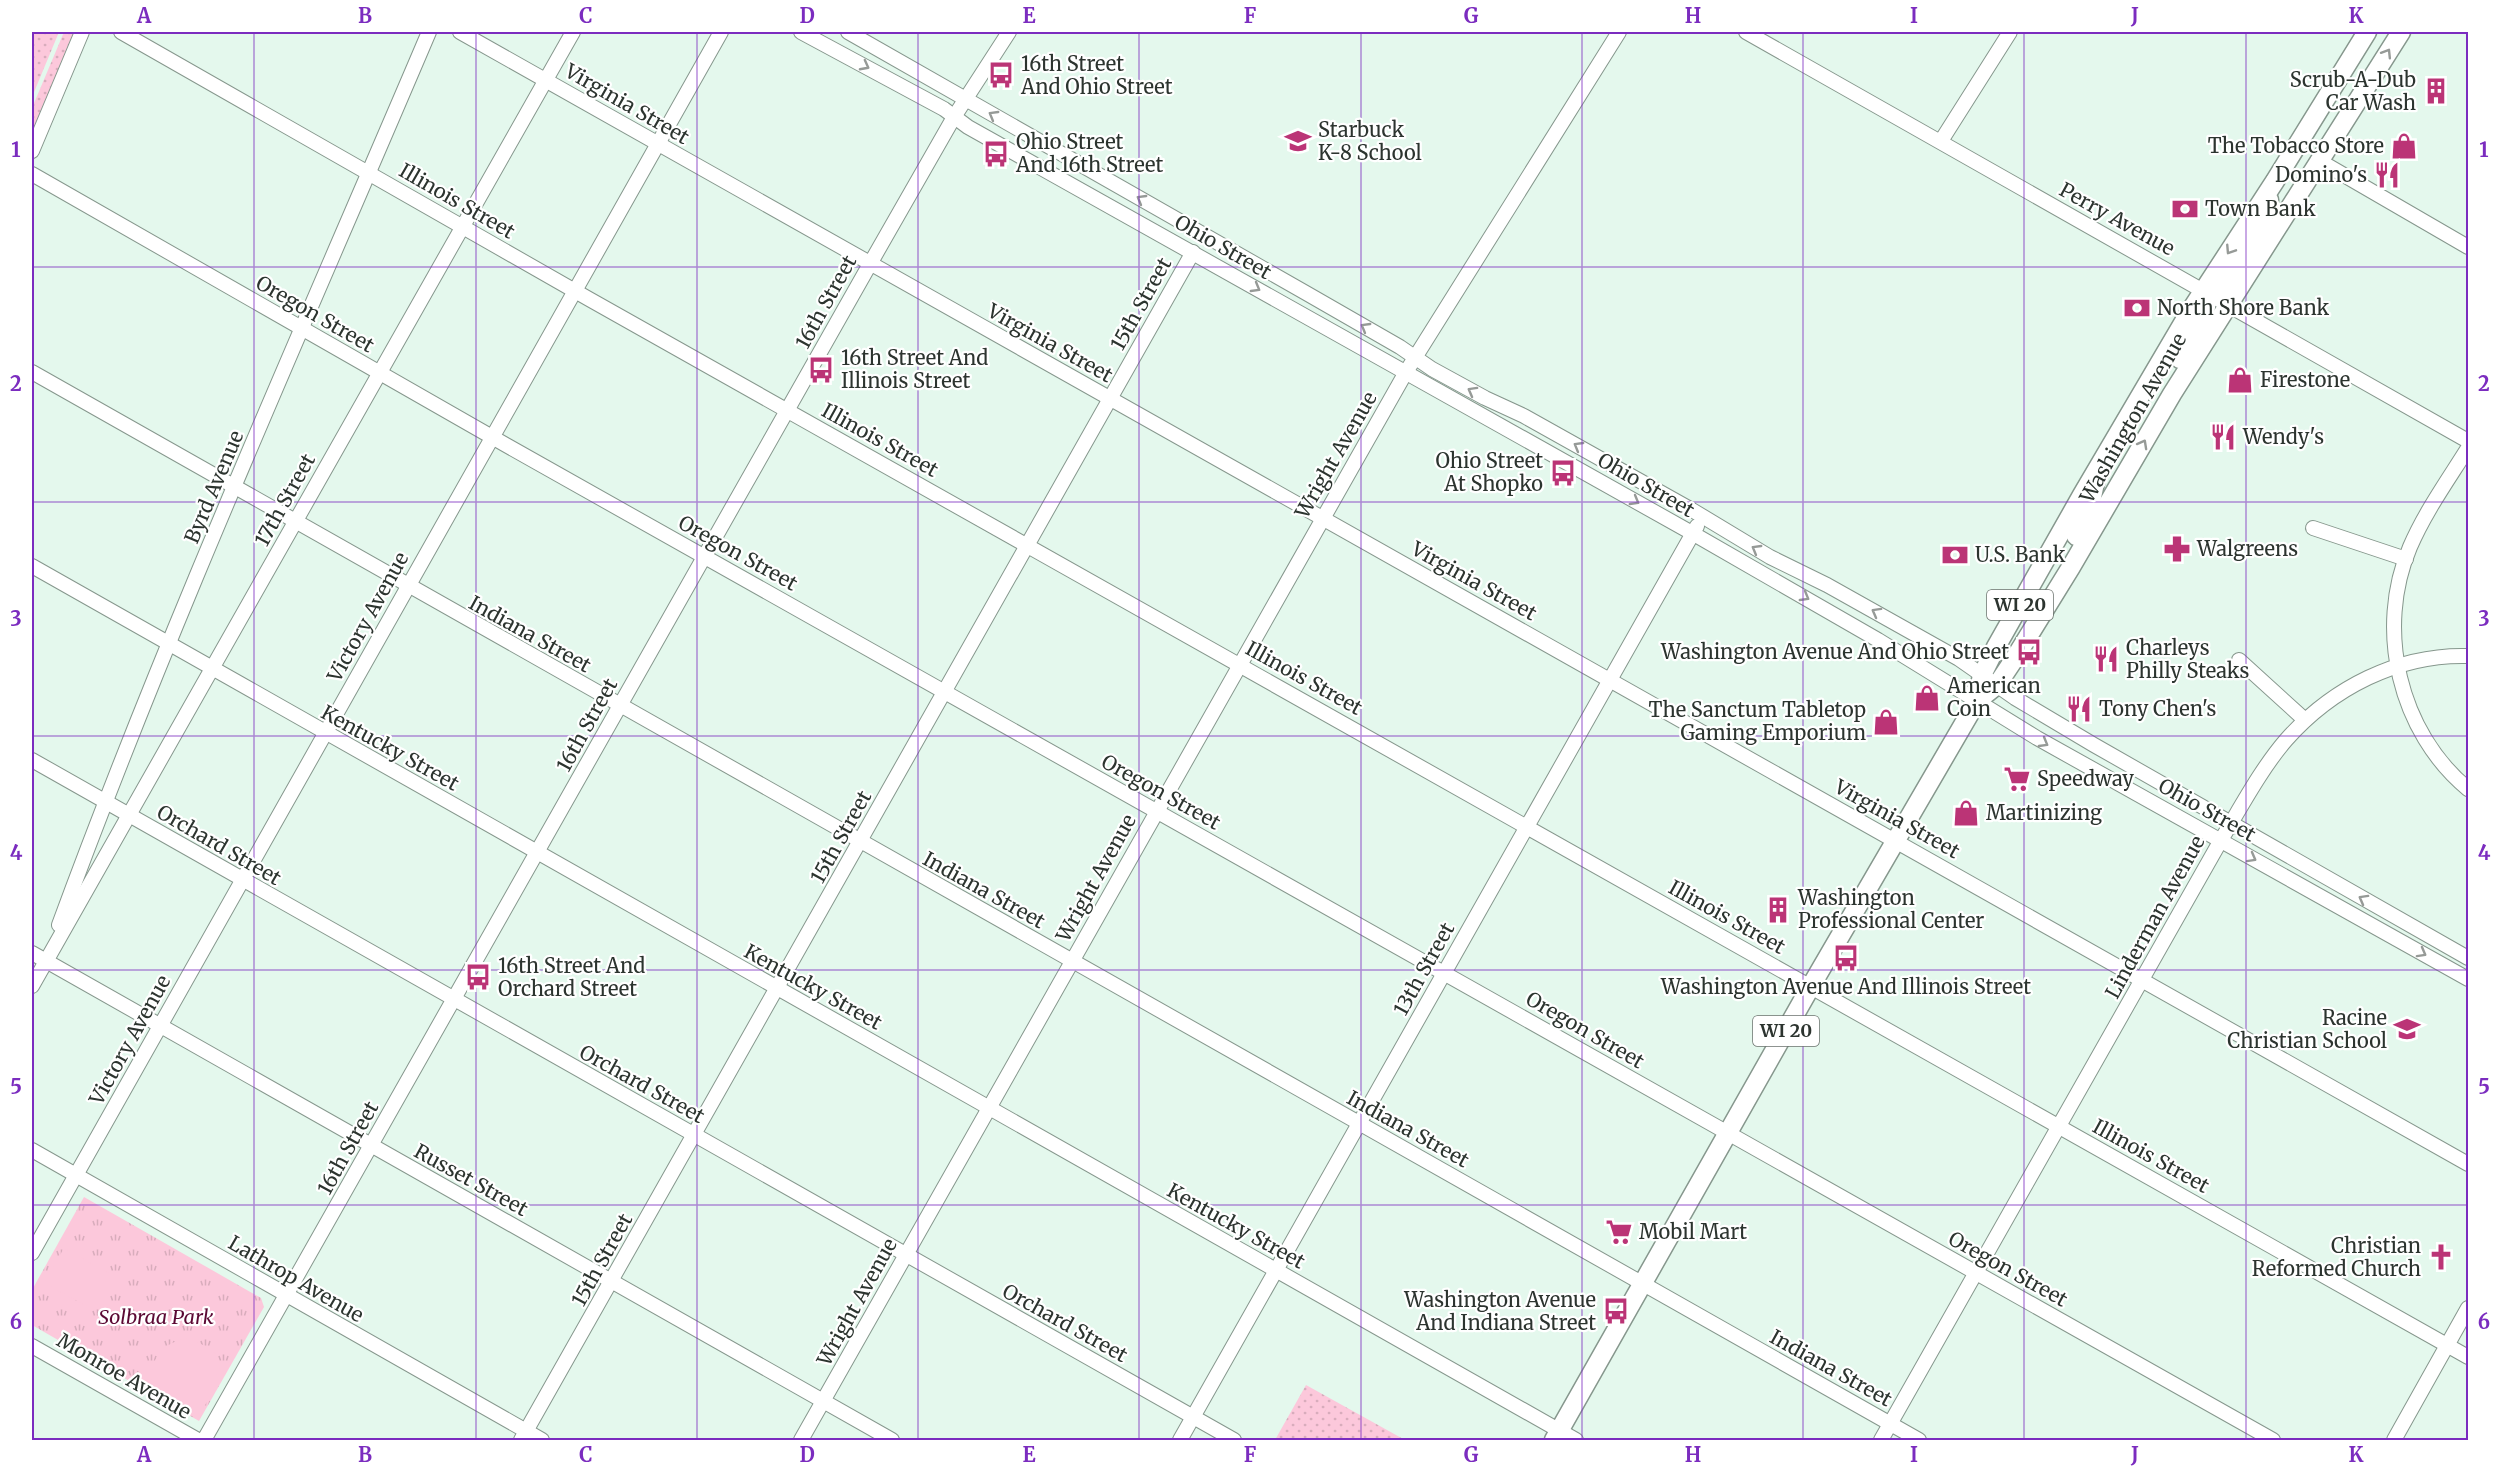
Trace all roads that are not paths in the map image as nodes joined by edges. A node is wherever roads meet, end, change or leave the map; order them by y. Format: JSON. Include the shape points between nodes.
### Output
{"nodes":[{"id":1,"x":82,"y":32,"type":"edge"},
{"id":2,"x":121,"y":32,"type":"edge"},
{"id":3,"x":429,"y":32,"type":"edge"},
{"id":4,"x":460,"y":32,"type":"edge"},
{"id":5,"x":573,"y":32,"type":"edge"},
{"id":6,"x":722,"y":32,"type":"edge"},
{"id":7,"x":801,"y":32,"type":"edge"},
{"id":8,"x":848,"y":32,"type":"edge"},
{"id":9,"x":1009,"y":32,"type":"edge"},
{"id":10,"x":1618,"y":32,"type":"edge"},
{"id":11,"x":1746,"y":32,"type":"edge"},
{"id":12,"x":2010,"y":32,"type":"edge"},
{"id":13,"x":2367,"y":32,"type":"edge"},
{"id":14,"x":2401,"y":32,"type":"edge"},
{"id":15,"x":545,"y":80,"type":"junction"},
{"id":16,"x":966,"y":99,"type":"junction"},
{"id":17,"x":954,"y":117,"type":"junction"},
{"id":18,"x":1941,"y":141,"type":"junction"},
{"id":19,"x":658,"y":144,"type":"junction"},
{"id":20,"x":32,"y":151,"type":"edge"},
{"id":21,"x":2318,"y":160,"type":"junction"},
{"id":22,"x":369,"y":173,"type":"junction"},
{"id":23,"x":32,"y":174,"type":"edge"},
{"id":24,"x":2275,"y":182,"type":"junction"},
{"id":25,"x":462,"y":226,"type":"junction"},
{"id":26,"x":2469,"y":247,"type":"edge"},
{"id":27,"x":1193,"y":252,"type":"junction"},
{"id":28,"x":870,"y":264,"type":"junction"},
{"id":29,"x":2204,"y":290,"type":"junction"},
{"id":30,"x":575,"y":291,"type":"junction"},
{"id":31,"x":1306,"y":293,"type":"junction"},
{"id":32,"x":2227,"y":304,"type":"junction"},
{"id":33,"x":1286,"y":306,"type":"junction"},
{"id":34,"x":303,"y":329,"type":"junction"},
{"id":35,"x":1415,"y":357,"type":"junction"},
{"id":36,"x":32,"y":372,"type":"edge"},
{"id":37,"x":1406,"y":372,"type":"junction"},
{"id":38,"x":379,"y":373,"type":"junction"},
{"id":39,"x":1110,"y":399,"type":"junction"},
{"id":40,"x":2138,"y":399,"type":"junction"},
{"id":41,"x":787,"y":410,"type":"junction"},
{"id":42,"x":2157,"y":419,"type":"junction"},
{"id":43,"x":492,"y":438,"type":"junction"},
{"id":44,"x":2469,"y":441,"type":"edge"},
{"id":45,"x":2469,"y":448,"type":"edge"},
{"id":46,"x":2100,"y":467,"type":"junction"},
{"id":47,"x":235,"y":488,"type":"junction"},
{"id":48,"x":2105,"y":510,"type":"junction"},
{"id":49,"x":1701,"y":517,"type":"junction"},
{"id":50,"x":1322,"y":518,"type":"junction"},
{"id":51,"x":295,"y":523,"type":"junction"},
{"id":52,"x":2313,"y":528,"type":"dead end"},
{"id":53,"x":1692,"y":533,"type":"junction"},
{"id":54,"x":1028,"y":546,"type":"junction"},
{"id":55,"x":705,"y":557,"type":"junction"},
{"id":56,"x":2406,"y":559,"type":"junction"},
{"id":57,"x":32,"y":566,"type":"edge"},
{"id":58,"x":2071,"y":567,"type":"junction"},
{"id":59,"x":408,"y":587,"type":"junction"},
{"id":60,"x":168,"y":644,"type":"junction"},
{"id":61,"x":2469,"y":656,"type":"edge"},
{"id":62,"x":2240,"y":660,"type":"dead end"},
{"id":63,"x":1239,"y":665,"type":"junction"},
{"id":64,"x":2397,"y":666,"type":"junction"},
{"id":65,"x":212,"y":669,"type":"junction"},
{"id":66,"x":1610,"y":680,"type":"junction"},
{"id":67,"x":1990,"y":680,"type":"junction"},
{"id":68,"x":945,"y":692,"type":"junction"},
{"id":69,"x":1977,"y":701,"type":"junction"},
{"id":70,"x":620,"y":707,"type":"junction"},
{"id":71,"x":2305,"y":720,"type":"junction"},
{"id":72,"x":325,"y":734,"type":"junction"},
{"id":73,"x":32,"y":760,"type":"edge"},
{"id":74,"x":2469,"y":789,"type":"edge"},
{"id":75,"x":104,"y":801,"type":"junction"},
{"id":76,"x":1157,"y":811,"type":"junction"},
{"id":77,"x":129,"y":816,"type":"junction"},
{"id":78,"x":2230,"y":824,"type":"junction"},
{"id":79,"x":1527,"y":826,"type":"junction"},
{"id":80,"x":2221,"y":840,"type":"junction"},
{"id":81,"x":1897,"y":841,"type":"junction"},
{"id":82,"x":860,"y":842,"type":"junction"},
{"id":83,"x":537,"y":854,"type":"junction"},
{"id":84,"x":242,"y":880,"type":"junction"},
{"id":85,"x":32,"y":953,"type":"edge"},
{"id":86,"x":2469,"y":958,"type":"edge"},
{"id":87,"x":46,"y":961,"type":"junction"},
{"id":88,"x":1072,"y":962,"type":"junction"},
{"id":89,"x":1444,"y":973,"type":"junction"},
{"id":90,"x":2469,"y":979,"type":"edge"},
{"id":91,"x":2142,"y":980,"type":"junction"},
{"id":92,"x":32,"y":986,"type":"edge"},
{"id":93,"x":1811,"y":987,"type":"junction"},
{"id":94,"x":777,"y":989,"type":"junction"},
{"id":95,"x":454,"y":1000,"type":"junction"},
{"id":96,"x":159,"y":1027,"type":"junction"},
{"id":97,"x":989,"y":1109,"type":"junction"},
{"id":98,"x":1359,"y":1124,"type":"junction"},
{"id":99,"x":2059,"y":1126,"type":"junction"},
{"id":100,"x":1728,"y":1134,"type":"junction"},
{"id":101,"x":694,"y":1136,"type":"junction"},
{"id":102,"x":372,"y":1147,"type":"junction"},
{"id":103,"x":32,"y":1150,"type":"edge"},
{"id":104,"x":2469,"y":1164,"type":"edge"},
{"id":105,"x":76,"y":1176,"type":"junction"},
{"id":106,"x":32,"y":1253,"type":"edge"},
{"id":107,"x":906,"y":1255,"type":"junction"},
{"id":108,"x":1276,"y":1271,"type":"junction"},
{"id":109,"x":1976,"y":1273,"type":"junction"},
{"id":110,"x":612,"y":1282,"type":"junction"},
{"id":111,"x":1642,"y":1284,"type":"junction"},
{"id":112,"x":287,"y":1296,"type":"junction"},
{"id":113,"x":2469,"y":1308,"type":"edge"},
{"id":114,"x":2447,"y":1345,"type":"junction"},
{"id":115,"x":32,"y":1346,"type":"edge"},
{"id":116,"x":2469,"y":1357,"type":"edge"},
{"id":117,"x":823,"y":1402,"type":"junction"},
{"id":118,"x":1193,"y":1417,"type":"junction"},
{"id":119,"x":1890,"y":1424,"type":"junction"},
{"id":120,"x":524,"y":1436,"type":"edge"},
{"id":121,"x":1557,"y":1436,"type":"edge"},
{"id":122,"x":198,"y":1440,"type":"edge"},
{"id":123,"x":204,"y":1440,"type":"edge"},
{"id":124,"x":542,"y":1440,"type":"edge"},
{"id":125,"x":801,"y":1440,"type":"edge"},
{"id":126,"x":892,"y":1440,"type":"edge"},
{"id":127,"x":1180,"y":1440,"type":"edge"},
{"id":128,"x":1234,"y":1440,"type":"edge"},
{"id":129,"x":1576,"y":1440,"type":"edge"},
{"id":130,"x":1881,"y":1440,"type":"edge"},
{"id":131,"x":1919,"y":1440,"type":"edge"},
{"id":132,"x":2273,"y":1440,"type":"edge"},
{"id":133,"x":2394,"y":1440,"type":"edge"}],
"edges":[{"from":1,"to":20,"type":"street"},
{"from":2,"to":22,"type":"street","name":"Illinois Street"},
{"from":3,"to":22,"type":"street","name":"Byrd Avenue"},
{"from":4,"to":15,"type":"street","name":"Virginia Street"},
{"from":5,"to":15,"type":"street","name":"17th Street"},
{"from":6,"to":19,"type":"street","name":"Victory Avenue"},
{"from":7,"to":17,"type":"street","name":"Ohio Street","one_way":true},
{"from":8,"to":16,"type":"street","name":"Ohio Street"},
{"from":9,"to":16,"type":"street","name":"16th Street"},
{"from":10,"to":35,"type":"street","name":"Wright Avenue"},
{"from":11,"to":18,"type":"street","name":"Perry Avenue"},
{"from":12,"to":18,"type":"street"},
{"from":13,"to":24,"type":"main road","name":"Washington Avenue","number":"WI 20"},
{"from":21,"to":14,"type":"main road","name":"Washington Avenue","number":"WI 20","one_way":true},
{"from":15,"to":19,"type":"street","name":"Virginia Street"},
{"from":15,"to":25,"type":"street","name":"17th Street"},
{"from":16,"to":17,"type":"street","name":"16th Street"},
{"from":31,"to":16,"type":"street","name":"Ohio Street","one_way":true},
{"from":17,"to":27,"type":"street","name":"Ohio Street"},
{"from":17,"to":28,"type":"street","name":"16th Street"},
{"from":18,"to":29,"type":"street","name":"Perry Avenue"},
{"from":19,"to":28,"type":"street","name":"Virginia Street"},
{"from":19,"to":30,"type":"street","name":"Victory Avenue"},
{"from":21,"to":26,"type":"street"},
{"from":21,"to":32,"type":"main road","name":"Washington Avenue","number":"WI 20"},
{"from":22,"to":25,"type":"street","name":"Illinois Street"},
{"from":22,"to":34,"type":"street","name":"Byrd Avenue"},
{"from":23,"to":34,"type":"street","name":"Oregon Street"},
{"from":24,"to":29,"type":"main road","name":"Washington Avenue","number":"WI 20","one_way":true},
{"from":24,"to":32,"type":"main road","via":[[2259,233],[2223,288]]},
{"from":25,"to":30,"type":"street","name":"Illinois Street"},
{"from":25,"to":38,"type":"street","name":"17th Street"},
{"from":27,"to":33,"type":"street","name":"Ohio Street","one_way":true},
{"from":27,"to":39,"type":"street","name":"15th Street"},
{"from":28,"to":39,"type":"street","name":"Virginia Street"},
{"from":28,"to":41,"type":"street","name":"16th Street"},
{"from":29,"to":32,"type":"street","name":"Perry Avenue"},
{"from":29,"to":40,"type":"main road","name":"Washington Avenue","number":"WI 20"},
{"from":29,"to":42,"type":"main road","via":[[2208,298],[2204,315],[2160,397]]},
{"from":30,"to":41,"type":"street","name":"Illinois Street"},
{"from":30,"to":43,"type":"street","name":"Victory Avenue"},
{"from":31,"to":33,"type":"street"},
{"from":35,"to":31,"type":"street","name":"Ohio Street","one_way":true},
{"from":32,"to":42,"type":"main road","name":"Washington Avenue","number":"WI 20"},
{"from":32,"to":44,"type":"street","name":"Perry Avenue"},
{"from":33,"to":37,"type":"street","name":"Ohio Street"},
{"from":34,"to":38,"type":"street","name":"Oregon Street"},
{"from":34,"to":47,"type":"street","name":"Byrd Avenue"},
{"from":35,"to":37,"type":"street","name":"Wright Avenue"},
{"from":49,"to":35,"type":"street","name":"Ohio Street","one_way":true},
{"from":36,"to":47,"type":"street","name":"Indiana Street"},
{"from":37,"to":50,"type":"street","name":"Wright Avenue"},
{"from":37,"to":53,"type":"street","name":"Ohio Street","one_way":true},
{"from":38,"to":43,"type":"street","name":"Oregon Street"},
{"from":38,"to":51,"type":"street","name":"17th Street"},
{"from":39,"to":50,"type":"street","name":"Virginia Street"},
{"from":39,"to":54,"type":"street","name":"15th Street"},
{"from":40,"to":46,"type":"main road","name":"Washington Avenue","number":"WI 20"},
{"from":40,"to":48,"type":"main road","via":[[2144,403],[2144,411],[2121,451]]},
{"from":41,"to":54,"type":"street","name":"Illinois Street"},
{"from":41,"to":55,"type":"street","name":"16th Street"},
{"from":48,"to":42,"type":"main road","name":"Washington Avenue","number":"WI 20","one_way":true},
{"from":43,"to":55,"type":"street","name":"Oregon Street"},
{"from":43,"to":59,"type":"street","name":"Victory Avenue"},
{"from":45,"to":56,"type":"street","via":[[2426,515]]},
{"from":46,"to":58,"type":"main road","via":[[2088,516],[2069,548]]},
{"from":46,"to":67,"type":"main road","name":"Washington Avenue","number":"WI 20","via":[[2059,535]]},
{"from":47,"to":51,"type":"street","name":"Indiana Street"},
{"from":47,"to":60,"type":"street","name":"Byrd Avenue"},
{"from":48,"to":58,"type":"main road","name":"Washington Avenue","number":"WI 20"},
{"from":49,"to":53,"type":"street","name":"13th Street"},
{"from":67,"to":49,"type":"street","name":"Ohio Street","one_way":true,"via":[[1959,659]]},
{"from":50,"to":63,"type":"street","name":"Wright Avenue"},
{"from":50,"to":66,"type":"street","name":"Virginia Street"},
{"from":51,"to":59,"type":"street","name":"Indiana Street"},
{"from":51,"to":65,"type":"street","name":"17th Street"},
{"from":52,"to":56,"type":"street"},
{"from":53,"to":66,"type":"street","name":"13th Street"},
{"from":53,"to":69,"type":"street","name":"Ohio Street","one_way":true},
{"from":54,"to":63,"type":"street","name":"Illinois Street"},
{"from":54,"to":68,"type":"street","name":"15th Street"},
{"from":55,"to":68,"type":"street","name":"Oregon Street"},
{"from":55,"to":70,"type":"street","name":"16th Street"},
{"from":56,"to":64,"type":"street","via":[[2398,583],[2394,619]]},
{"from":57,"to":60,"type":"street","name":"Kentucky Street"},
{"from":58,"to":67,"type":"main road","name":"Washington Avenue","number":"WI 20"},
{"from":59,"to":70,"type":"street","name":"Indiana Street"},
{"from":59,"to":72,"type":"street","name":"Victory Avenue"},
{"from":60,"to":65,"type":"street","name":"Kentucky Street"},
{"from":60,"to":75,"type":"street","name":"Byrd Avenue"},
{"from":61,"to":64,"type":"street","name":"Linderman Avenue"},
{"from":62,"to":71,"type":"street"},
{"from":63,"to":76,"type":"street","name":"Wright Avenue"},
{"from":63,"to":79,"type":"street","name":"Illinois Street"},
{"from":64,"to":71,"type":"street","name":"Linderman Avenue","via":[[2346,688]]},
{"from":64,"to":74,"type":"street","via":[[2418,726],[2438,757]]},
{"from":65,"to":72,"type":"street","name":"Kentucky Street"},
{"from":65,"to":77,"type":"street","name":"17th Street"},
{"from":66,"to":79,"type":"street","name":"13th Street"},
{"from":66,"to":81,"type":"street","name":"Virginia Street"},
{"from":67,"to":69,"type":"main road","name":"Washington Avenue","number":"WI 20"},
{"from":67,"to":78,"type":"street","name":"Ohio Street"},
{"from":68,"to":76,"type":"street","name":"Oregon Street"},
{"from":68,"to":82,"type":"street","name":"15th Street"},
{"from":69,"to":80,"type":"street","name":"Ohio Street","one_way":true},
{"from":69,"to":81,"type":"main road","name":"Washington Avenue","number":"WI 20"},
{"from":70,"to":82,"type":"street","name":"Indiana Street"},
{"from":70,"to":83,"type":"street","name":"16th Street"},
{"from":71,"to":78,"type":"street","name":"Linderman Avenue","via":[[2273,757]]},
{"from":72,"to":83,"type":"street","name":"Kentucky Street"},
{"from":72,"to":84,"type":"street","name":"Victory Avenue"},
{"from":73,"to":75,"type":"street","name":"Orchard Street"},
{"from":75,"to":77,"type":"street","name":"Orchard Street"},
{"from":75,"to":87,"type":"street","name":"Byrd Avenue"},
{"from":76,"to":88,"type":"street","name":"Wright Avenue"},
{"from":76,"to":89,"type":"street","name":"Oregon Street"},
{"from":77,"to":84,"type":"street","name":"Orchard Street"},
{"from":77,"to":87,"type":"street","name":"17th Street"},
{"from":78,"to":80,"type":"street","name":"Linderman Avenue"},
{"from":86,"to":78,"type":"street","name":"Ohio Street","one_way":true},
{"from":79,"to":89,"type":"street","name":"13th Street"},
{"from":79,"to":93,"type":"street","name":"Illinois Street"},
{"from":80,"to":90,"type":"street","name":"Ohio Street","one_way":true},
{"from":80,"to":91,"type":"street","name":"Linderman Avenue"},
{"from":81,"to":91,"type":"street","name":"Virginia Street"},
{"from":81,"to":93,"type":"main road","name":"Washington Avenue","number":"WI 20"},
{"from":82,"to":88,"type":"street","name":"Indiana Street"},
{"from":82,"to":94,"type":"street","name":"15th Street"},
{"from":83,"to":94,"type":"street","name":"Kentucky Street"},
{"from":83,"to":95,"type":"street","name":"16th Street"},
{"from":84,"to":95,"type":"street","name":"Orchard Street"},
{"from":84,"to":96,"type":"street","name":"Victory Avenue"},
{"from":85,"to":87,"type":"street","name":"Russet Street"},
{"from":87,"to":92,"type":"street","name":"17th Street"},
{"from":87,"to":96,"type":"street","name":"Russet Street"},
{"from":88,"to":97,"type":"street","name":"Wright Avenue"},
{"from":88,"to":98,"type":"street","name":"Indiana Street"},
{"from":89,"to":98,"type":"street","name":"13th Street"},
{"from":89,"to":100,"type":"street","name":"Oregon Street"},
{"from":91,"to":99,"type":"street","name":"Linderman Avenue"},
{"from":91,"to":104,"type":"street","name":"Virginia Street"},
{"from":93,"to":99,"type":"street","name":"Illinois Street"},
{"from":93,"to":100,"type":"main road","name":"Washington Avenue","number":"WI 20"},
{"from":94,"to":97,"type":"street","name":"Kentucky Street"},
{"from":94,"to":101,"type":"street","name":"15th Street"},
{"from":95,"to":101,"type":"street","name":"Orchard Street"},
{"from":95,"to":102,"type":"street","name":"16th Street"},
{"from":96,"to":102,"type":"street","name":"Russet Street"},
{"from":96,"to":105,"type":"street","name":"Victory Avenue"},
{"from":97,"to":107,"type":"street","name":"Wright Avenue"},
{"from":97,"to":108,"type":"street","name":"Kentucky Street"},
{"from":98,"to":108,"type":"street","name":"13th Street"},
{"from":98,"to":111,"type":"street","name":"Indiana Street"},
{"from":99,"to":109,"type":"street","name":"Linderman Avenue"},
{"from":99,"to":114,"type":"street","name":"Illinois Street"},
{"from":100,"to":109,"type":"street","name":"Oregon Street"},
{"from":100,"to":111,"type":"main road","name":"Washington Avenue","number":"WI 20"},
{"from":101,"to":107,"type":"street","name":"Orchard Street"},
{"from":101,"to":110,"type":"street","name":"15th Street"},
{"from":102,"to":110,"type":"street","name":"Russet Street"},
{"from":102,"to":112,"type":"street","name":"16th Street"},
{"from":103,"to":105,"type":"street","name":"Lathrop Avenue"},
{"from":105,"to":106,"type":"street","name":"Victory Avenue"},
{"from":105,"to":112,"type":"street","name":"Lathrop Avenue"},
{"from":107,"to":117,"type":"street","name":"Wright Avenue"},
{"from":107,"to":118,"type":"street","name":"Orchard Street"},
{"from":108,"to":118,"type":"street","name":"13th Street"},
{"from":108,"to":121,"type":"street","name":"Kentucky Street"},
{"from":109,"to":119,"type":"street","name":"Linderman Avenue"},
{"from":109,"to":132,"type":"street","name":"Oregon Street"},
{"from":110,"to":117,"type":"street","name":"Russet Street"},
{"from":110,"to":120,"type":"street","name":"15th Street"},
{"from":111,"to":119,"type":"street","name":"Indiana Street"},
{"from":111,"to":121,"type":"main road","name":"Washington Avenue","number":"WI 20"},
{"from":112,"to":120,"type":"street","name":"Lathrop Avenue"},
{"from":112,"to":123,"type":"street","name":"16th Street"},
{"from":113,"to":114,"type":"street"},
{"from":114,"to":116,"type":"street","name":"Illinois Street"},
{"from":114,"to":133,"type":"street"},
{"from":115,"to":122,"type":"street","name":"Monroe Avenue"},
{"from":117,"to":125,"type":"street","name":"Wright Avenue"},
{"from":117,"to":126,"type":"street","name":"Russet Street"},
{"from":118,"to":127,"type":"street","name":"13th Street"},
{"from":118,"to":128,"type":"street","name":"Orchard Street"},
{"from":119,"to":130,"type":"street","name":"Linderman Avenue"},
{"from":119,"to":131,"type":"street","name":"Indiana Street"},
{"from":120,"to":124,"type":"street","name":"Lathrop Avenue"},
{"from":121,"to":129,"type":"street","name":"Kentucky Street"}]}
